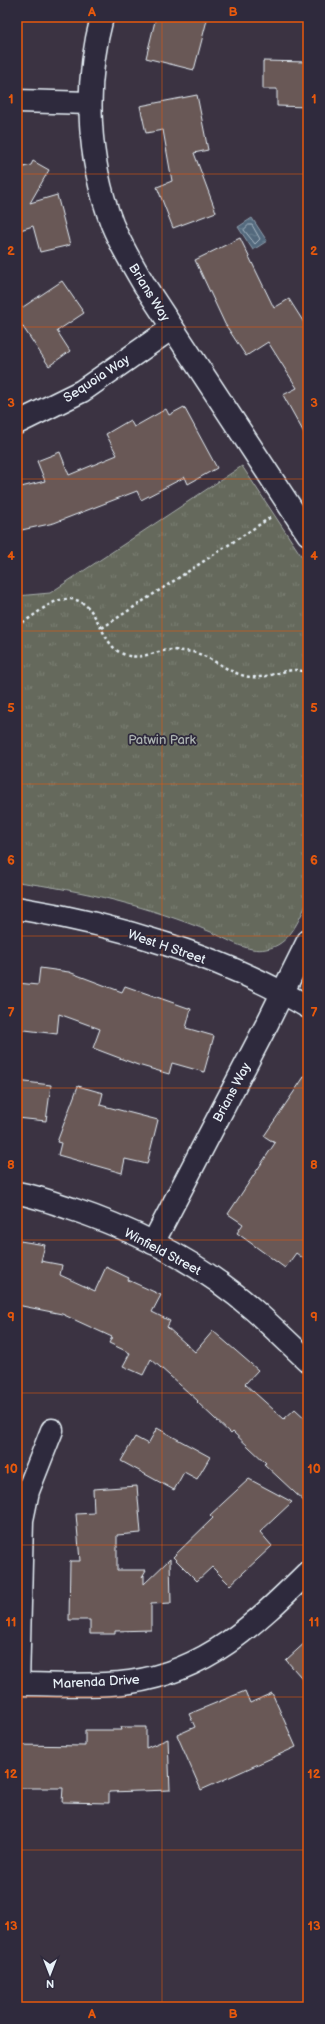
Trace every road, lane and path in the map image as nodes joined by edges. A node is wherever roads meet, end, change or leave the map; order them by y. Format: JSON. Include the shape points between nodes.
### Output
{"nodes":[{"id":1,"x":102,"y":17,"type":"edge"},
{"id":2,"x":17,"y":101,"type":"edge"},
{"id":3,"x":90,"y":103,"type":"junction"},
{"id":4,"x":172,"y":328,"type":"junction"},
{"id":5,"x":17,"y":423,"type":"edge"},
{"id":6,"x":273,"y":516,"type":"dead end"},
{"id":7,"x":308,"y":534,"type":"edge"},
{"id":8,"x":17,"y":625,"type":"edge"},
{"id":9,"x":102,"y":628,"type":"junction"},
{"id":10,"x":308,"y":673,"type":"edge"},
{"id":11,"x":17,"y":908,"type":"edge"},
{"id":12,"x":308,"y":941,"type":"edge"},
{"id":13,"x":282,"y":993,"type":"junction"},
{"id":14,"x":308,"y":1007,"type":"edge"},
{"id":15,"x":17,"y":1193,"type":"edge"},
{"id":16,"x":153,"y":1243,"type":"junction"},
{"id":17,"x":308,"y":1361,"type":"edge"},
{"id":18,"x":52,"y":1430,"type":"dead end"},
{"id":19,"x":308,"y":1572,"type":"edge"},
{"id":20,"x":18,"y":1684,"type":"edge"}],
"edges":[{"from":1,"to":3,"type":"street","name":"Brians Way","via":[[93,60]]},
{"from":2,"to":3,"type":"street"},
{"from":3,"to":4,"type":"street","name":"Brians Way","via":[[92,139],[98,174],[113,226],[128,258]]},
{"from":4,"to":5,"type":"street","name":"Sequoia Way","via":[[82,390]]},
{"from":4,"to":7,"type":"street","name":"Brians Way"},
{"from":6,"to":9,"type":"path"},
{"from":8,"to":9,"type":"path","via":[[58,600],[70,599],[83,602]]},
{"from":9,"to":10,"type":"path","via":[[114,648],[135,657],[172,650],[193,652],[252,678],[296,670]]},
{"from":11,"to":13,"type":"street","name":"West H Street","via":[[56,915],[153,940],[247,976]]},
{"from":12,"to":13,"type":"street","name":"Brians Way"},
{"from":13,"to":14,"type":"street","name":"West H Street"},
{"from":13,"to":16,"type":"street","name":"Brians Way"},
{"from":15,"to":16,"type":"street","name":"Winfield Street","via":[[95,1217]]},
{"from":16,"to":17,"type":"street","name":"Winfield Street","via":[[194,1265],[254,1310]]},
{"from":18,"to":20,"type":"street","via":[[28,1492],[22,1520]]},
{"from":19,"to":20,"type":"street","name":"Marenda Drive","via":[[265,1614],[227,1645],[161,1675],[130,1682]]}]}
